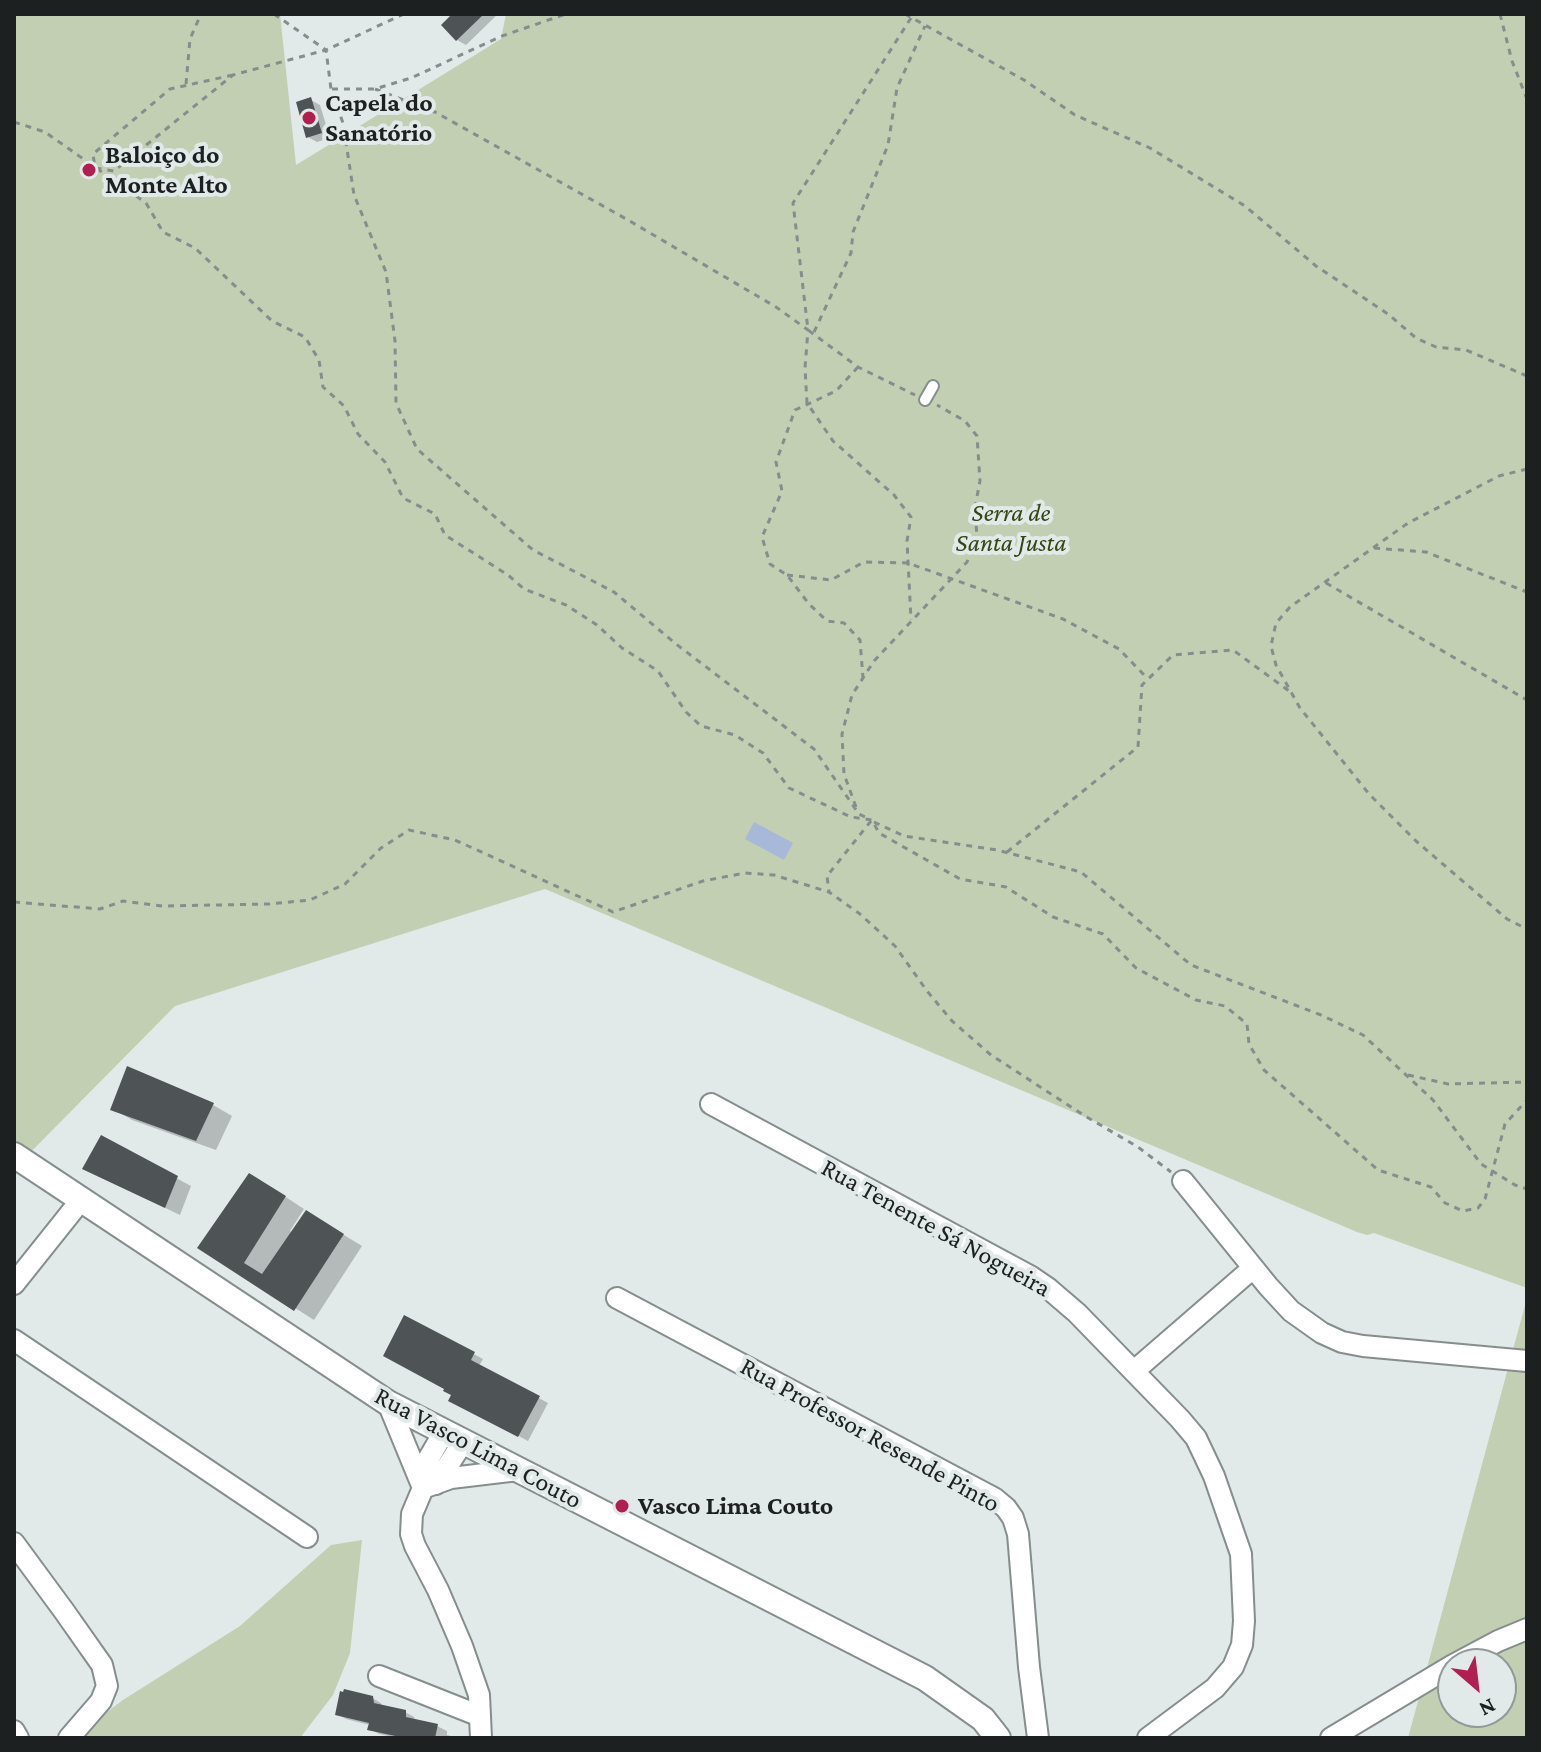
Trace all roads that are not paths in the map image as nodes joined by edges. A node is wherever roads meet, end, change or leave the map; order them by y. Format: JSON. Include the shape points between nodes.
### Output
{"nodes":[{"id":1,"x":933,"y":386,"type":"dead end"},
{"id":2,"x":925,"y":400,"type":"road end"},
{"id":3,"x":711,"y":1104,"type":"dead end"},
{"id":4,"x":14,"y":1155,"type":"edge"},
{"id":5,"x":1183,"y":1181,"type":"road end"},
{"id":6,"x":81,"y":1200,"type":"junction"},
{"id":7,"x":1253,"y":1268,"type":"junction"},
{"id":8,"x":14,"y":1284,"type":"edge"},
{"id":9,"x":617,"y":1298,"type":"dead end"},
{"id":10,"x":14,"y":1340,"type":"edge"},
{"id":11,"x":1527,"y":1361,"type":"edge"},
{"id":12,"x":1134,"y":1371,"type":"junction"},
{"id":13,"x":388,"y":1403,"type":"junction"},
{"id":14,"x":454,"y":1437,"type":"junction"},
{"id":15,"x":518,"y":1470,"type":"junction"},
{"id":16,"x":426,"y":1482,"type":"junction"},
{"id":17,"x":307,"y":1537,"type":"dead end"},
{"id":18,"x":14,"y":1543,"type":"edge"},
{"id":19,"x":1527,"y":1629,"type":"edge"},
{"id":20,"x":1485,"y":1648,"type":"edge"},
{"id":21,"x":1437,"y":1675,"type":"edge"},
{"id":22,"x":379,"y":1676,"type":"dead end"},
{"id":23,"x":480,"y":1716,"type":"junction"},
{"id":24,"x":14,"y":1731,"type":"edge"},
{"id":25,"x":1036,"y":1737,"type":"edge"},
{"id":26,"x":18,"y":1738,"type":"edge"},
{"id":27,"x":69,"y":1738,"type":"edge"},
{"id":28,"x":481,"y":1738,"type":"edge"},
{"id":29,"x":998,"y":1738,"type":"edge"},
{"id":30,"x":1148,"y":1738,"type":"edge"},
{"id":31,"x":1331,"y":1738,"type":"edge"}],
"edges":[{"from":1,"to":2,"type":"lane"},
{"from":3,"to":12,"type":"street","name":"Rua Tenente Sá Nogueira","via":[[1030,1276],[1077,1313]]},
{"from":4,"to":6,"type":"street","name":"Rua Vasco Lima Couto"},
{"from":5,"to":7,"type":"street"},
{"from":6,"to":8,"type":"street"},
{"from":6,"to":13,"type":"street","name":"Rua Vasco Lima Couto"},
{"from":7,"to":11,"type":"street","via":[[1291,1311],[1342,1342]]},
{"from":7,"to":12,"type":"street"},
{"from":9,"to":25,"type":"street","name":"Rua Professor Resende Pinto","via":[[1006,1508],[1018,1534]]},
{"from":10,"to":17,"type":"street"},
{"from":12,"to":30,"type":"street","name":"Rua Tenente Sá Nogueira","via":[[1196,1438],[1214,1476],[1241,1554],[1244,1621],[1233,1667],[1215,1688]]},
{"from":13,"to":14,"type":"street","name":"Rua Vasco Lima Couto"},
{"from":13,"to":16,"type":"street"},
{"from":14,"to":15,"type":"street","name":"Rua Vasco Lima Couto"},
{"from":14,"to":16,"type":"street"},
{"from":15,"to":16,"type":"street"},
{"from":15,"to":29,"type":"street","name":"Rua Vasco Lima Couto","via":[[925,1678],[983,1719]]},
{"from":16,"to":23,"type":"street","via":[[412,1514],[411,1534],[462,1646],[479,1695]]},
{"from":18,"to":27,"type":"street","via":[[102,1665],[107,1686],[101,1701]]},
{"from":19,"to":20,"type":"street"},
{"from":21,"to":31,"type":"street"},
{"from":22,"to":23,"type":"street"},
{"from":23,"to":28,"type":"street"},
{"from":24,"to":26,"type":"street"}]}
